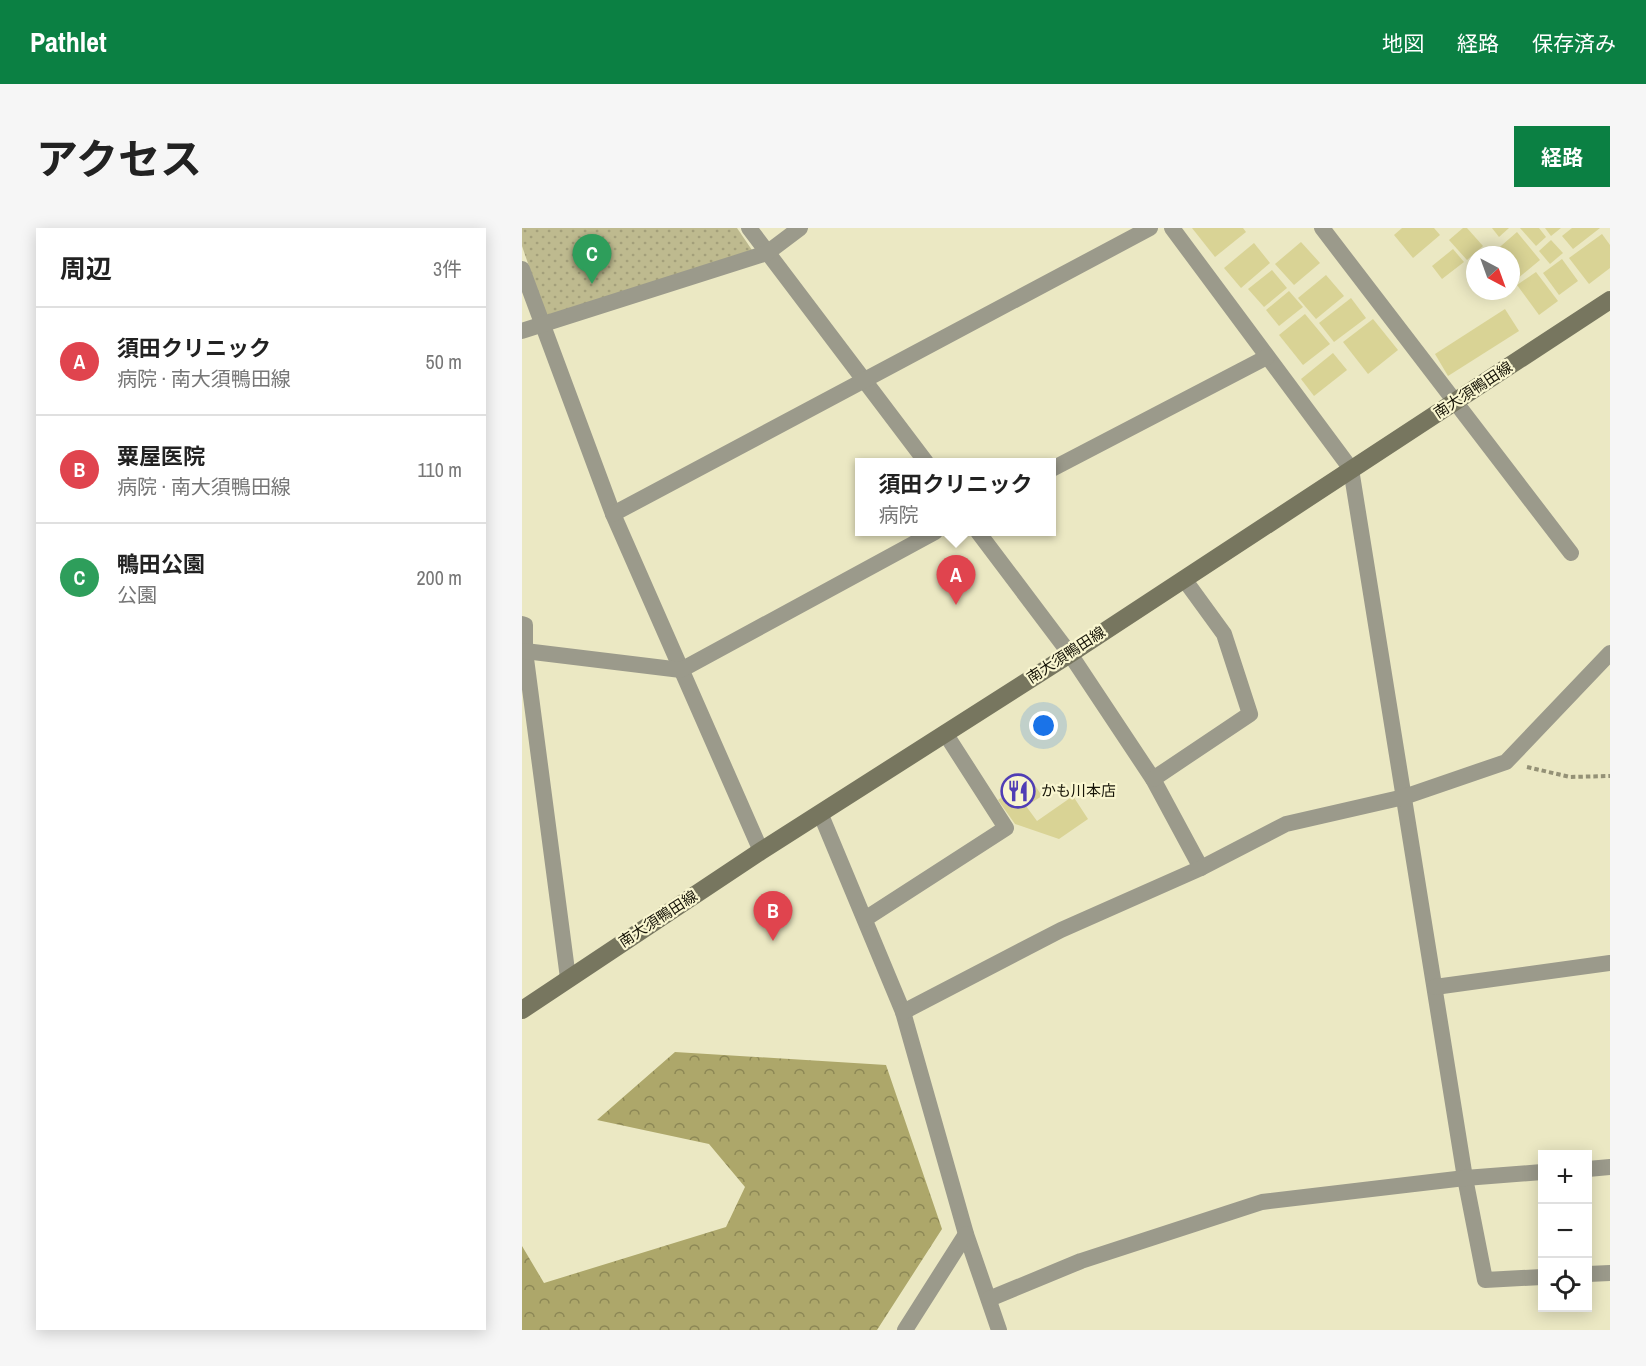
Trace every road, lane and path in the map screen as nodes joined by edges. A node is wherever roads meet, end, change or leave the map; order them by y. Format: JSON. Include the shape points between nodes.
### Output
{"nodes":[{"id":1,"x":749,"y":228,"type":"edge"},
{"id":2,"x":800,"y":228,"type":"edge"},
{"id":3,"x":1150,"y":228,"type":"edge"},
{"id":4,"x":1172,"y":228,"type":"edge"},
{"id":5,"x":1322,"y":228,"type":"edge"},
{"id":6,"x":767,"y":253,"type":"junction"},
{"id":7,"x":522,"y":269,"type":"edge"},
{"id":8,"x":1610,"y":300,"type":"edge"},
{"id":9,"x":543,"y":326,"type":"junction"},
{"id":10,"x":522,"y":331,"type":"edge"},
{"id":11,"x":1267,"y":357,"type":"junction"},
{"id":12,"x":865,"y":382,"type":"junction"},
{"id":13,"x":1454,"y":402,"type":"junction"},
{"id":14,"x":923,"y":458,"type":"edge"},
{"id":15,"x":1056,"y":467,"type":"edge"},
{"id":16,"x":1351,"y":469,"type":"junction"},
{"id":17,"x":613,"y":514,"type":"junction"},
{"id":18,"x":926,"y":536,"type":"edge"},
{"id":19,"x":982,"y":536,"type":"edge"},
{"id":20,"x":1571,"y":553,"type":"dead end"},
{"id":21,"x":1184,"y":579,"type":"junction"},
{"id":22,"x":522,"y":624,"type":"edge"},
{"id":23,"x":525,"y":651,"type":"junction"},
{"id":24,"x":1610,"y":653,"type":"edge"},
{"id":25,"x":1070,"y":654,"type":"junction"},
{"id":26,"x":681,"y":670,"type":"junction"},
{"id":27,"x":945,"y":733,"type":"junction"},
{"id":28,"x":1506,"y":762,"type":"junction"},
{"id":29,"x":1610,"y":776,"type":"edge"},
{"id":30,"x":1153,"y":779,"type":"junction"},
{"id":31,"x":1404,"y":797,"type":"junction"},
{"id":32,"x":821,"y":815,"type":"junction"},
{"id":33,"x":761,"y":851,"type":"junction"},
{"id":34,"x":1202,"y":867,"type":"junction"},
{"id":35,"x":865,"y":919,"type":"junction"},
{"id":36,"x":1610,"y":963,"type":"edge"},
{"id":37,"x":568,"y":978,"type":"junction"},
{"id":38,"x":1435,"y":987,"type":"junction"},
{"id":39,"x":522,"y":1010,"type":"edge"},
{"id":40,"x":903,"y":1012,"type":"junction"},
{"id":41,"x":1610,"y":1167,"type":"edge"},
{"id":42,"x":1592,"y":1169,"type":"edge"},
{"id":43,"x":1538,"y":1172,"type":"edge"},
{"id":44,"x":1465,"y":1178,"type":"junction"},
{"id":45,"x":966,"y":1234,"type":"junction"},
{"id":46,"x":1610,"y":1273,"type":"edge"},
{"id":47,"x":1592,"y":1274,"type":"edge"},
{"id":48,"x":1538,"y":1277,"type":"edge"},
{"id":49,"x":989,"y":1299,"type":"junction"},
{"id":50,"x":905,"y":1330,"type":"edge"},
{"id":51,"x":999,"y":1330,"type":"edge"}],
"edges":[{"from":1,"to":6,"type":"street"},
{"from":2,"to":6,"type":"street"},
{"from":3,"to":12,"type":"street"},
{"from":4,"to":11,"type":"street"},
{"from":5,"to":13,"type":"street"},
{"from":6,"to":9,"type":"street"},
{"from":6,"to":12,"type":"street"},
{"from":7,"to":9,"type":"street"},
{"from":8,"to":13,"type":"main road","name":"南大須鴨田線"},
{"from":9,"to":10,"type":"street"},
{"from":9,"to":17,"type":"street"},
{"from":11,"to":15,"type":"street"},
{"from":11,"to":16,"type":"street"},
{"from":12,"to":14,"type":"street"},
{"from":12,"to":17,"type":"street"},
{"from":13,"to":16,"type":"main road","name":"南大須鴨田線"},
{"from":13,"to":20,"type":"street"},
{"from":16,"to":21,"type":"main road","name":"南大須鴨田線"},
{"from":16,"to":31,"type":"street"},
{"from":17,"to":26,"type":"street"},
{"from":18,"to":26,"type":"street"},
{"from":19,"to":25,"type":"street"},
{"from":21,"to":25,"type":"main road","name":"南大須鴨田線"},
{"from":21,"to":30,"type":"street","via":[[1224,634],[1250,714]]},
{"from":22,"to":23,"type":"street"},
{"from":23,"to":26,"type":"street"},
{"from":23,"to":37,"type":"street"},
{"from":24,"to":28,"type":"street"},
{"from":25,"to":27,"type":"main road","name":"南大須鴨田線"},
{"from":25,"to":30,"type":"street"},
{"from":26,"to":33,"type":"street"},
{"from":27,"to":32,"type":"main road","name":"南大須鴨田線"},
{"from":27,"to":35,"type":"street","via":[[1006,828]]},
{"from":28,"to":29,"type":"path","via":[[1570,777]]},
{"from":28,"to":31,"type":"street"},
{"from":30,"to":34,"type":"street"},
{"from":31,"to":34,"type":"street","via":[[1286,824]]},
{"from":31,"to":38,"type":"street"},
{"from":32,"to":33,"type":"main road","name":"南大須鴨田線"},
{"from":32,"to":35,"type":"street"},
{"from":33,"to":37,"type":"main road","name":"南大須鴨田線"},
{"from":34,"to":40,"type":"street","via":[[1061,930]]},
{"from":35,"to":40,"type":"street"},
{"from":36,"to":38,"type":"street"},
{"from":37,"to":39,"type":"main road","name":"南大須鴨田線"},
{"from":38,"to":44,"type":"street"},
{"from":40,"to":45,"type":"street"},
{"from":41,"to":42,"type":"street"},
{"from":43,"to":44,"type":"street"},
{"from":44,"to":48,"type":"street","via":[[1485,1280]]},
{"from":44,"to":49,"type":"street","via":[[1262,1202],[1081,1262]]},
{"from":45,"to":49,"type":"street"},
{"from":45,"to":50,"type":"street"},
{"from":46,"to":47,"type":"street"},
{"from":49,"to":51,"type":"street"}]}
